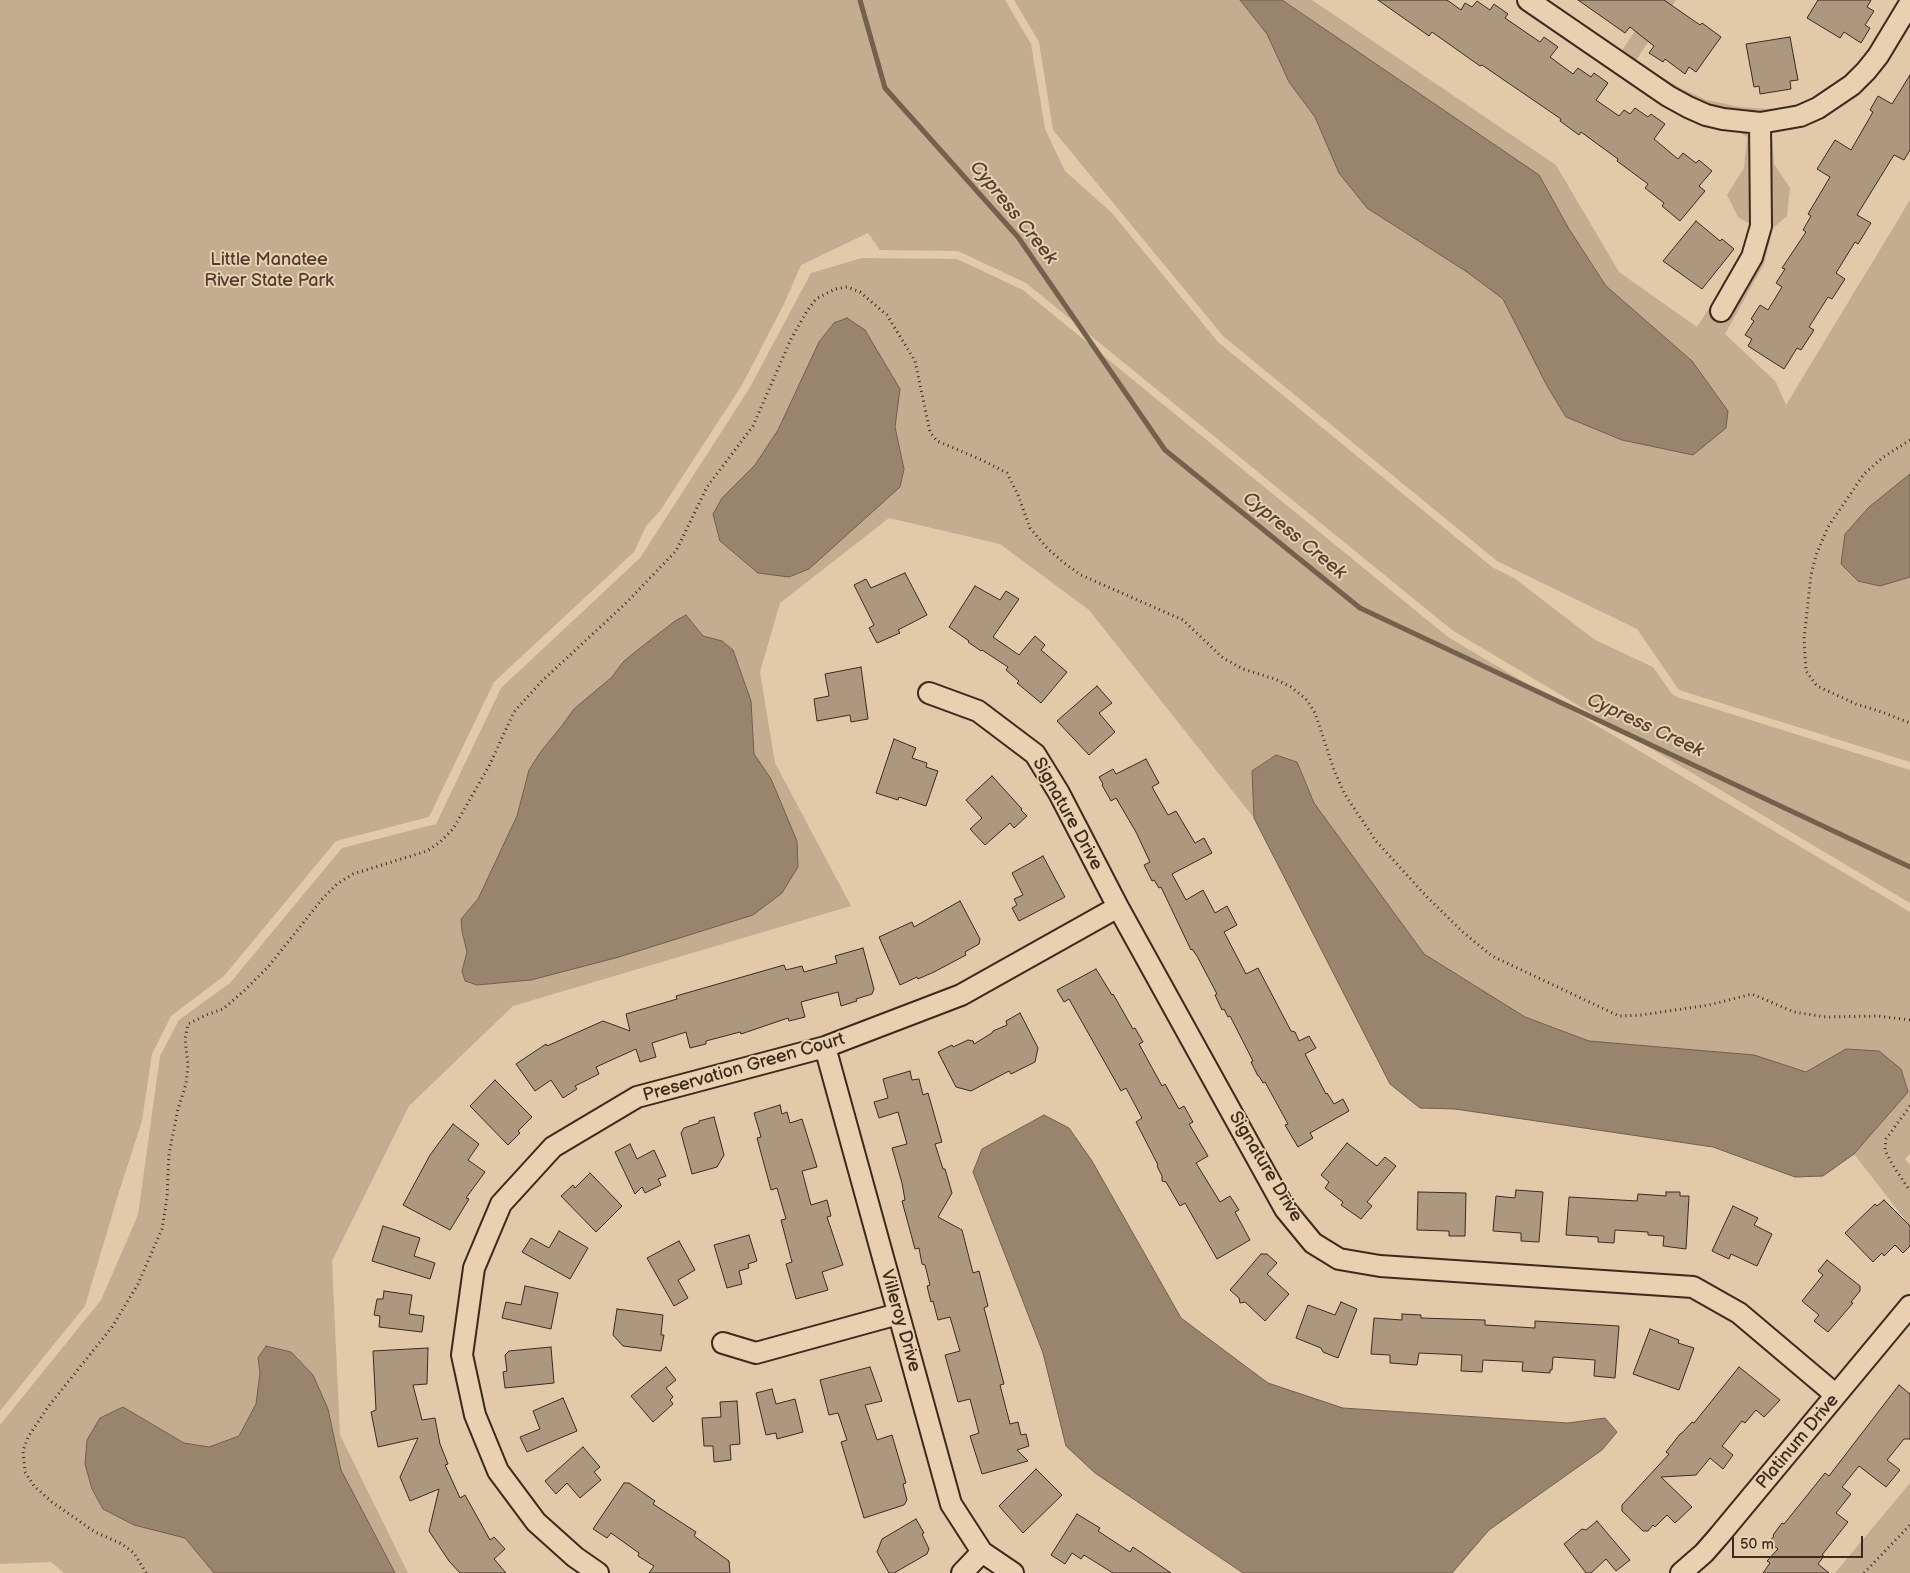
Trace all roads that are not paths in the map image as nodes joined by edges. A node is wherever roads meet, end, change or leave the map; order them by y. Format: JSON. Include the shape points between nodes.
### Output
{"nodes":[{"id":1,"x":1528,"y":0,"type":"edge"},
{"id":2,"x":1910,"y":3,"type":"edge"},
{"id":3,"x":1760,"y":123,"type":"junction"},
{"id":4,"x":1721,"y":311,"type":"dead end"},
{"id":5,"x":929,"y":693,"type":"dead end"},
{"id":6,"x":1118,"y":907,"type":"junction"},
{"id":7,"x":825,"y":1047,"type":"junction"},
{"id":8,"x":1910,"y":1306,"type":"edge"},
{"id":9,"x":898,"y":1314,"type":"junction"},
{"id":10,"x":723,"y":1343,"type":"dead end"},
{"id":11,"x":1836,"y":1395,"type":"junction"},
{"id":12,"x":982,"y":1552,"type":"junction"},
{"id":13,"x":598,"y":1573,"type":"edge"},
{"id":14,"x":962,"y":1573,"type":"edge"},
{"id":15,"x":1013,"y":1573,"type":"edge"},
{"id":16,"x":1681,"y":1573,"type":"edge"}],
"edges":[{"from":1,"to":3,"type":"street","via":[[1688,108],[1723,119]]},
{"from":2,"to":3,"type":"street","via":[[1878,56],[1852,86],[1806,113]]},
{"from":3,"to":4,"type":"street","via":[[1761,226],[1752,257]]},
{"from":5,"to":6,"type":"street","name":"Signature Drive","via":[[978,711],[1035,754]]},
{"from":6,"to":7,"type":"street","name":"Preservation Green Court","via":[[961,996]]},
{"from":6,"to":11,"type":"street","name":"Signature Drive","via":[[1285,1208],[1313,1243],[1339,1259],[1380,1266],[1693,1287],[1739,1313]]},
{"from":7,"to":9,"type":"street","name":"Villeroy Drive"},
{"from":7,"to":13,"type":"street","name":"Preservation Green Court","via":[[637,1097],[552,1147],[501,1204],[485,1241],[474,1268],[462,1355],[475,1414],[498,1471],[536,1522]]},
{"from":8,"to":11,"type":"street","name":"Platinum Drive"},
{"from":9,"to":10,"type":"street","via":[[756,1354]]},
{"from":9,"to":12,"type":"street","name":"Villeroy Drive","via":[[951,1504]]},
{"from":11,"to":16,"type":"street","name":"Platinum Drive","via":[[1718,1537]]},
{"from":12,"to":14,"type":"street"},
{"from":12,"to":15,"type":"street","name":"Villeroy Drive"}]}
